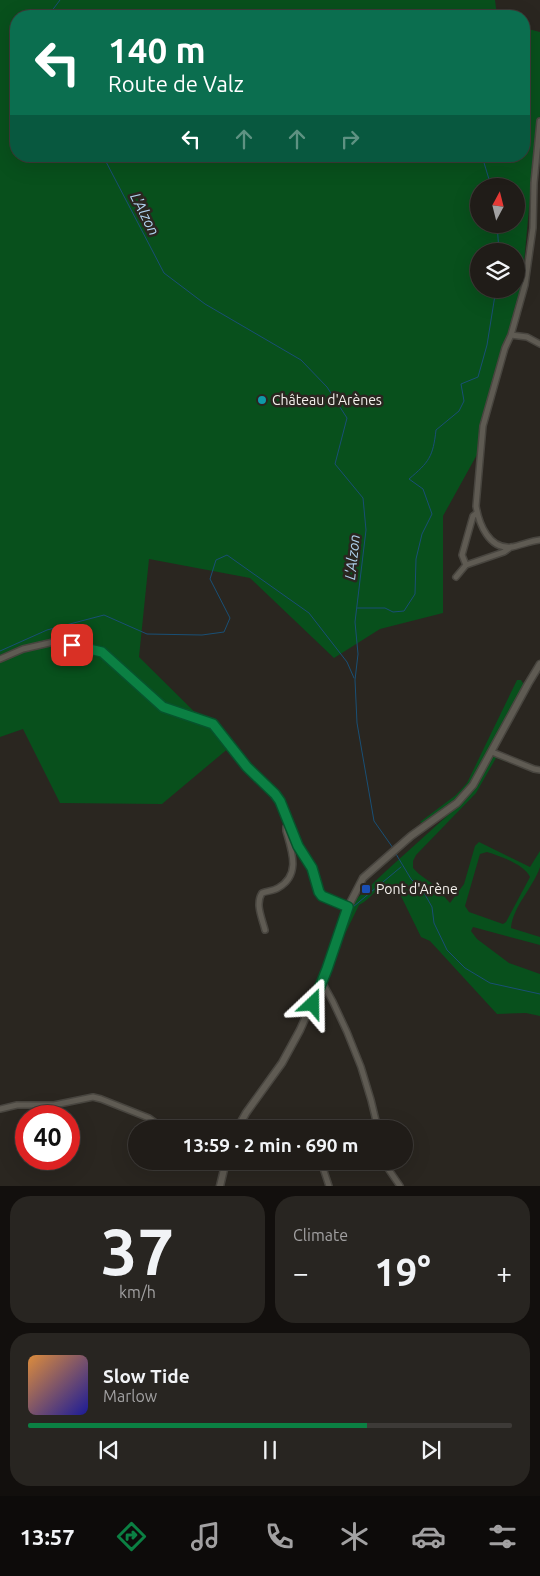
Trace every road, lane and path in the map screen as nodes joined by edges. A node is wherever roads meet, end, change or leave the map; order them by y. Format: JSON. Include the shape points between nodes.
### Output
{"nodes":[{"id":1,"x":540,"y":121,"type":"edge"},
{"id":2,"x":511,"y":336,"type":"junction"},
{"id":3,"x":540,"y":344,"type":"edge"},
{"id":4,"x":477,"y":513,"type":"junction"},
{"id":5,"x":540,"y":540,"type":"edge"},
{"id":6,"x":512,"y":547,"type":"junction"},
{"id":7,"x":466,"y":565,"type":"junction"},
{"id":8,"x":456,"y":576,"type":"dead end"},
{"id":9,"x":0,"y":659,"type":"edge"},
{"id":10,"x":540,"y":664,"type":"edge"},
{"id":11,"x":492,"y":752,"type":"junction"},
{"id":12,"x":540,"y":770,"type":"edge"},
{"id":13,"x":288,"y":824,"type":"junction"},
{"id":14,"x":348,"y":907,"type":"junction"},
{"id":15,"x":265,"y":930,"type":"dead end"},
{"id":16,"x":322,"y":982,"type":"junction"},
{"id":17,"x":0,"y":1109,"type":"edge"},
{"id":18,"x":152,"y":1120,"type":"edge"},
{"id":19,"x":242,"y":1120,"type":"edge"},
{"id":20,"x":376,"y":1120,"type":"edge"},
{"id":21,"x":224,"y":1170,"type":"edge"},
{"id":22,"x":324,"y":1170,"type":"edge"},
{"id":23,"x":389,"y":1170,"type":"edge"},
{"id":24,"x":220,"y":1186,"type":"edge"},
{"id":25,"x":328,"y":1186,"type":"edge"},
{"id":26,"x":400,"y":1186,"type":"edge"}],
"edges":[{"from":1,"to":2,"type":"street","via":[[533,228],[525,285]]},
{"from":2,"to":3,"type":"street","via":[[527,337]]},
{"from":2,"to":4,"type":"street","via":[[484,426]]},
{"from":4,"to":6,"type":"street","via":[[489,538],[496,544]]},
{"from":4,"to":7,"type":"street","via":[[473,516],[462,555]]},
{"from":5,"to":6,"type":"street"},
{"from":6,"to":7,"type":"street"},
{"from":7,"to":8,"type":"street"},
{"from":9,"to":13,"type":"street","via":[[58,641],[102,652],[163,707],[213,724],[247,767],[275,794]]},
{"from":10,"to":11,"type":"street"},
{"from":11,"to":12,"type":"street"},
{"from":11,"to":14,"type":"street","via":[[473,785],[457,803],[371,870]]},
{"from":13,"to":14,"type":"street","via":[[312,868],[319,892]]},
{"from":13,"to":15,"type":"street","via":[[286,831],[293,870],[284,884],[260,896],[258,902]]},
{"from":14,"to":16,"type":"street"},
{"from":16,"to":19,"type":"street","via":[[282,1063]]},
{"from":16,"to":20,"type":"street","via":[[361,1067]]},
{"from":17,"to":18,"type":"street","via":[[17,1105],[54,1105],[93,1096]]},
{"from":21,"to":24,"type":"street"},
{"from":22,"to":25,"type":"street"},
{"from":23,"to":26,"type":"street"}]}
